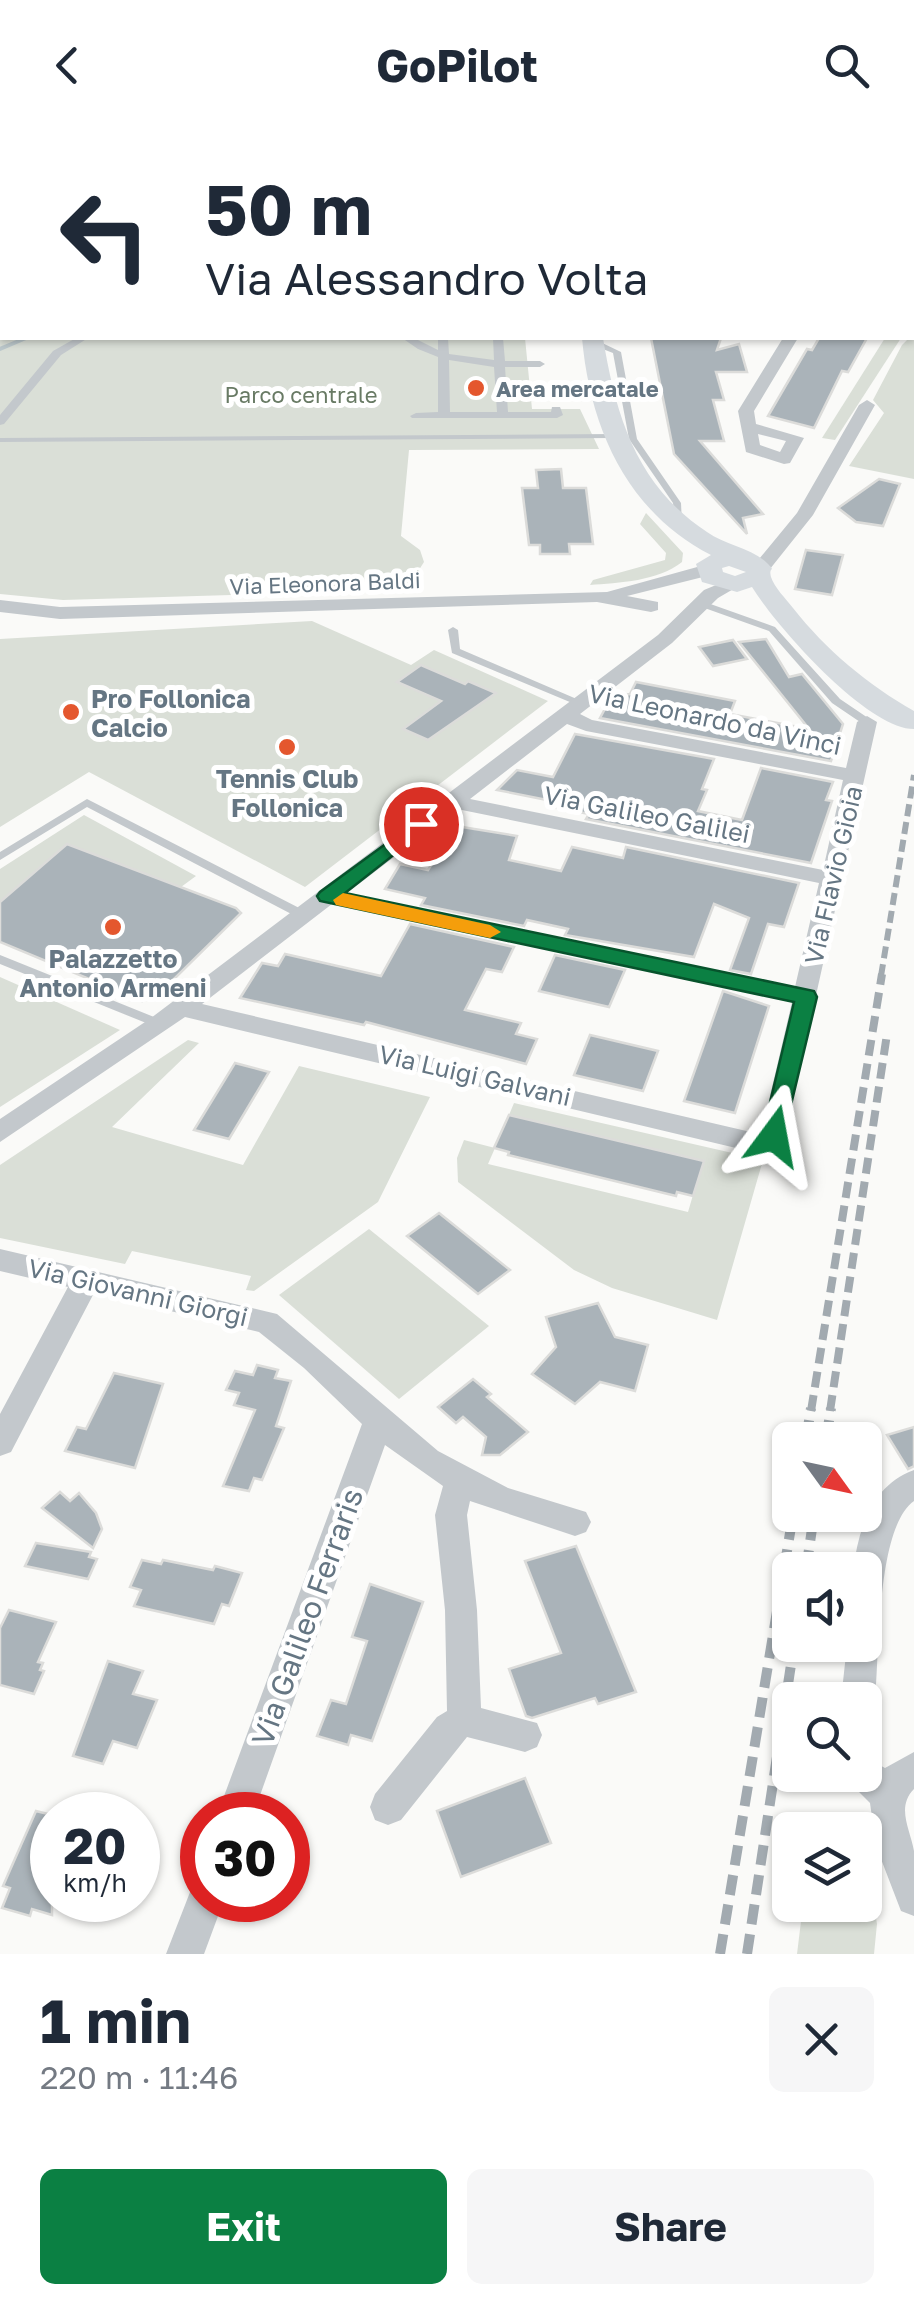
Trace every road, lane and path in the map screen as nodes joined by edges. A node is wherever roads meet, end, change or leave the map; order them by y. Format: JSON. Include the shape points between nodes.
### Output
{"nodes":[{"id":1,"x":79,"y":340,"type":"edge"},
{"id":2,"x":411,"y":340,"type":"edge"},
{"id":3,"x":443,"y":340,"type":"edge"},
{"id":4,"x":498,"y":340,"type":"edge"},
{"id":5,"x":596,"y":340,"type":"edge"},
{"id":6,"x":598,"y":340,"type":"edge"},
{"id":7,"x":789,"y":340,"type":"edge"},
{"id":8,"x":443,"y":356,"type":"junction"},
{"id":9,"x":500,"y":364,"type":"junction"},
{"id":10,"x":540,"y":364,"type":"dead end"},
{"id":11,"x":867,"y":405,"type":"dead end"},
{"id":12,"x":556,"y":409,"type":"dead end"},
{"id":13,"x":502,"y":415,"type":"junction"},
{"id":14,"x":416,"y":416,"type":"dead end"},
{"id":15,"x":444,"y":416,"type":"junction"},
{"id":16,"x":0,"y":422,"type":"edge"},
{"id":17,"x":748,"y":427,"type":"dead end"},
{"id":18,"x":612,"y":436,"type":"junction"},
{"id":19,"x":0,"y":440,"type":"edge"},
{"id":20,"x":684,"y":532,"type":"junction"},
{"id":21,"x":707,"y":569,"type":"junction"},
{"id":22,"x":744,"y":572,"type":"junction"},
{"id":23,"x":654,"y":601,"type":"junction"},
{"id":24,"x":0,"y":606,"type":"edge"},
{"id":25,"x":691,"y":613,"type":"junction"},
{"id":26,"x":452,"y":630,"type":"dead end"},
{"id":27,"x":655,"y":647,"type":"junction"},
{"id":28,"x":573,"y":709,"type":"junction"},
{"id":29,"x":910,"y":721,"type":"dead end"},
{"id":30,"x":866,"y":722,"type":"joint"},
{"id":31,"x":855,"y":776,"type":"junction"},
{"id":32,"x":452,"y":800,"type":"junction"},
{"id":33,"x":0,"y":857,"type":"edge"},
{"id":34,"x":833,"y":878,"type":"junction"},
{"id":35,"x":327,"y":896,"type":"junction"},
{"id":36,"x":303,"y":915,"type":"junction"},
{"id":37,"x":0,"y":959,"type":"edge"},
{"id":38,"x":806,"y":997,"type":"junction"},
{"id":39,"x":182,"y":1008,"type":"junction"},
{"id":40,"x":160,"y":1024,"type":"junction"},
{"id":41,"x":0,"y":1132,"type":"edge"},
{"id":42,"x":767,"y":1141,"type":"joint"},
{"id":43,"x":0,"y":1260,"type":"edge"},
{"id":44,"x":86,"y":1281,"type":"junction"},
{"id":45,"x":379,"y":1419,"type":"junction"},
{"id":46,"x":0,"y":1444,"type":"edge"},
{"id":47,"x":460,"y":1480,"type":"junction"},
{"id":48,"x":914,"y":1484,"type":"edge"},
{"id":49,"x":575,"y":1522,"type":"dead end"},
{"id":50,"x":877,"y":1552,"type":"edge"},
{"id":51,"x":464,"y":1720,"type":"junction"},
{"id":52,"x":525,"y":1736,"type":"dead end"},
{"id":53,"x":914,"y":1769,"type":"edge"},
{"id":54,"x":882,"y":1783,"type":"edge"},
{"id":55,"x":244,"y":1792,"type":"edge"},
{"id":56,"x":878,"y":1792,"type":"edge"},
{"id":57,"x":388,"y":1807,"type":"dead end"},
{"id":58,"x":914,"y":1898,"type":"edge"},
{"id":59,"x":197,"y":1922,"type":"edge"},
{"id":60,"x":185,"y":1954,"type":"edge"}],
"edges":[{"from":1,"to":16,"type":"street","via":[[57,353]]},
{"from":2,"to":8,"type":"street"},
{"from":3,"to":8,"type":"street"},
{"from":4,"to":9,"type":"street"},
{"from":5,"to":18,"type":"main road"},
{"from":6,"to":20,"type":"lane","via":[[617,352],[633,439],[677,503]]},
{"from":7,"to":17,"type":"street","via":[[746,411]]},
{"from":8,"to":9,"type":"street"},
{"from":8,"to":15,"type":"street"},
{"from":9,"to":10,"type":"street"},
{"from":9,"to":13,"type":"street"},
{"from":11,"to":22,"type":"street","via":[[779,549]]},
{"from":12,"to":13,"type":"street","via":[[557,415]]},
{"from":13,"to":15,"type":"street"},
{"from":14,"to":15,"type":"street"},
{"from":18,"to":19,"type":"lane"},
{"from":18,"to":20,"type":"main road","via":[[642,485]]},
{"from":20,"to":21,"type":"main road"},
{"from":20,"to":22,"type":"main road"},
{"from":21,"to":22,"type":"main road","via":[[714,561]]},
{"from":21,"to":23,"type":"street"},
{"from":22,"to":25,"type":"street"},
{"from":22,"to":29,"type":"main road","via":[[856,686]]},
{"from":23,"to":24,"type":"street","name":"Via Eleonora Baldi","via":[[597,596],[60,613]]},
{"from":23,"to":25,"type":"street"},
{"from":23,"to":27,"type":"street","via":[[663,631]]},
{"from":25,"to":27,"type":"street"},
{"from":25,"to":30,"type":"lane","via":[[772,629],[836,701]]},
{"from":26,"to":28,"type":"lane","via":[[455,651]]},
{"from":27,"to":28,"type":"street"},
{"from":28,"to":31,"type":"street","name":"Via Leonardo da Vinci","via":[[586,725]]},
{"from":28,"to":32,"type":"street"},
{"from":30,"to":31,"type":"street","name":"Via Flavio Gioia"},
{"from":31,"to":34,"type":"street","name":"Via Flavio Gioia"},
{"from":32,"to":34,"type":"street","name":"Via Galileo Galilei"},
{"from":32,"to":35,"type":"street"},
{"from":33,"to":36,"type":"lane","via":[[87,802]]},
{"from":34,"to":38,"type":"street","name":"Via Flavio Gioia"},
{"from":35,"to":36,"type":"street"},
{"from":35,"to":38,"type":"street"},
{"from":36,"to":39,"type":"street"},
{"from":37,"to":40,"type":"lane"},
{"from":38,"to":42,"type":"street","name":"Via Flavio Gioia","via":[[774,1136]]},
{"from":39,"to":40,"type":"street"},
{"from":39,"to":42,"type":"street","name":"Via Luigi Galvani"},
{"from":40,"to":41,"type":"street"},
{"from":43,"to":44,"type":"street","name":"Via Giovanni Giorgi"},
{"from":44,"to":45,"type":"street","name":"Via Giovanni Giorgi","via":[[268,1322]]},
{"from":44,"to":46,"type":"street"},
{"from":45,"to":47,"type":"street","name":"Via Giovanni Giorgi"},
{"from":45,"to":55,"type":"street","name":"Via Galileo Ferraris"},
{"from":47,"to":49,"type":"street","name":"Via Giovanni Giorgi","via":[[506,1504]]},
{"from":47,"to":51,"type":"street","via":[[451,1515]]},
{"from":48,"to":50,"type":"street","via":[[882,1514]]},
{"from":51,"to":52,"type":"street"},
{"from":51,"to":57,"type":"street","via":[[448,1729]]},
{"from":53,"to":54,"type":"street"},
{"from":56,"to":58,"type":"street"},
{"from":59,"to":60,"type":"street"}]}
